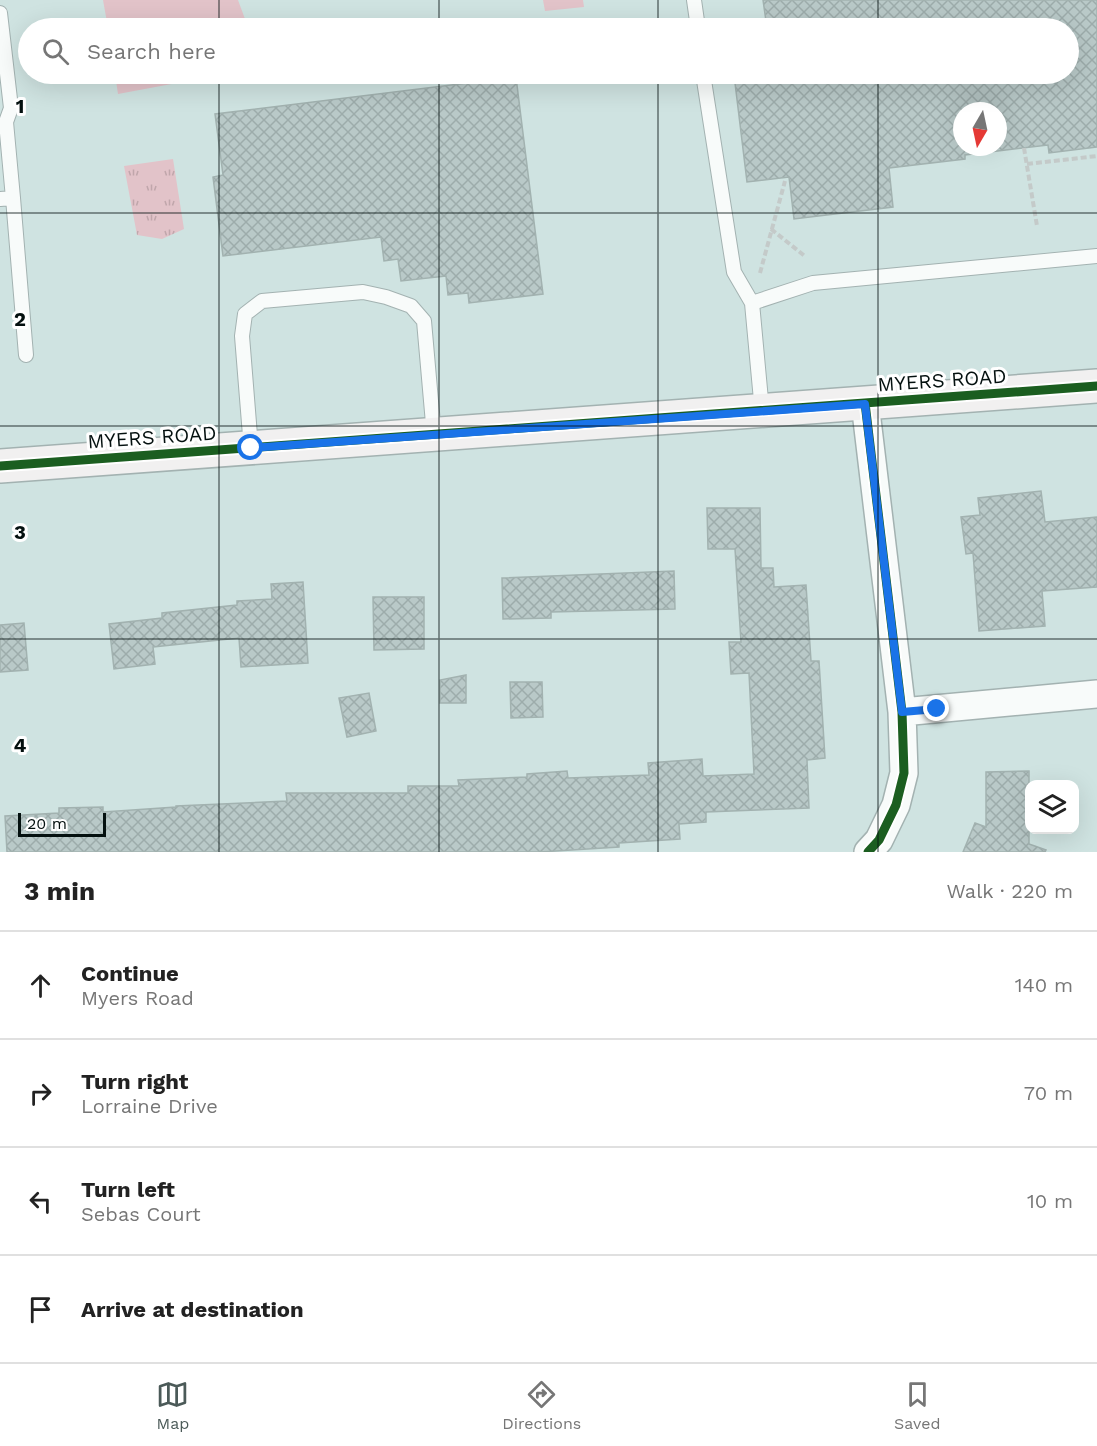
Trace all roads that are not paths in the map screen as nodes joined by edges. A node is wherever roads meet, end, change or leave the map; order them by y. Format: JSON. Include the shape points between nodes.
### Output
{"nodes":[{"id":1,"x":694,"y":0,"type":"edge"},
{"id":2,"x":0,"y":13,"type":"edge"},
{"id":3,"x":697,"y":18,"type":"edge"},
{"id":4,"x":705,"y":84,"type":"edge"},
{"id":5,"x":3,"y":122,"type":"edge"},
{"id":6,"x":6,"y":198,"type":"edge"},
{"id":7,"x":1097,"y":256,"type":"edge"},
{"id":8,"x":752,"y":303,"type":"junction"},
{"id":9,"x":26,"y":355,"type":"dead end"},
{"id":10,"x":1097,"y":386,"type":"edge"},
{"id":11,"x":865,"y":404,"type":"junction"},
{"id":12,"x":762,"y":411,"type":"junction"},
{"id":13,"x":434,"y":435,"type":"junction"},
{"id":14,"x":251,"y":448,"type":"junction"},
{"id":15,"x":0,"y":466,"type":"edge"},
{"id":16,"x":1097,"y":694,"type":"edge"},
{"id":17,"x":902,"y":712,"type":"junction"},
{"id":18,"x":868,"y":852,"type":"edge"}],
"edges":[{"from":1,"to":3,"type":"lane"},
{"from":2,"to":5,"type":"lane","via":[[11,108]]},
{"from":4,"to":8,"type":"lane","via":[[734,272]]},
{"from":5,"to":6,"type":"lane"},
{"from":6,"to":9,"type":"lane"},
{"from":7,"to":8,"type":"lane","via":[[813,283]]},
{"from":8,"to":12,"type":"lane"},
{"from":10,"to":11,"type":"main road","name":"MYERS ROAD"},
{"from":11,"to":12,"type":"main road","name":"MYERS ROAD"},
{"from":11,"to":17,"type":"street"},
{"from":12,"to":13,"type":"main road","name":"MYERS ROAD"},
{"from":13,"to":14,"type":"main road","name":"MYERS ROAD"},
{"from":13,"to":14,"type":"lane","via":[[424,321],[411,306],[363,292],[262,302],[245,314],[242,336]]},
{"from":14,"to":15,"type":"main road","name":"MYERS ROAD"},
{"from":16,"to":17,"type":"street"},
{"from":17,"to":18,"type":"street","via":[[904,773],[896,805],[879,840]]}]}
